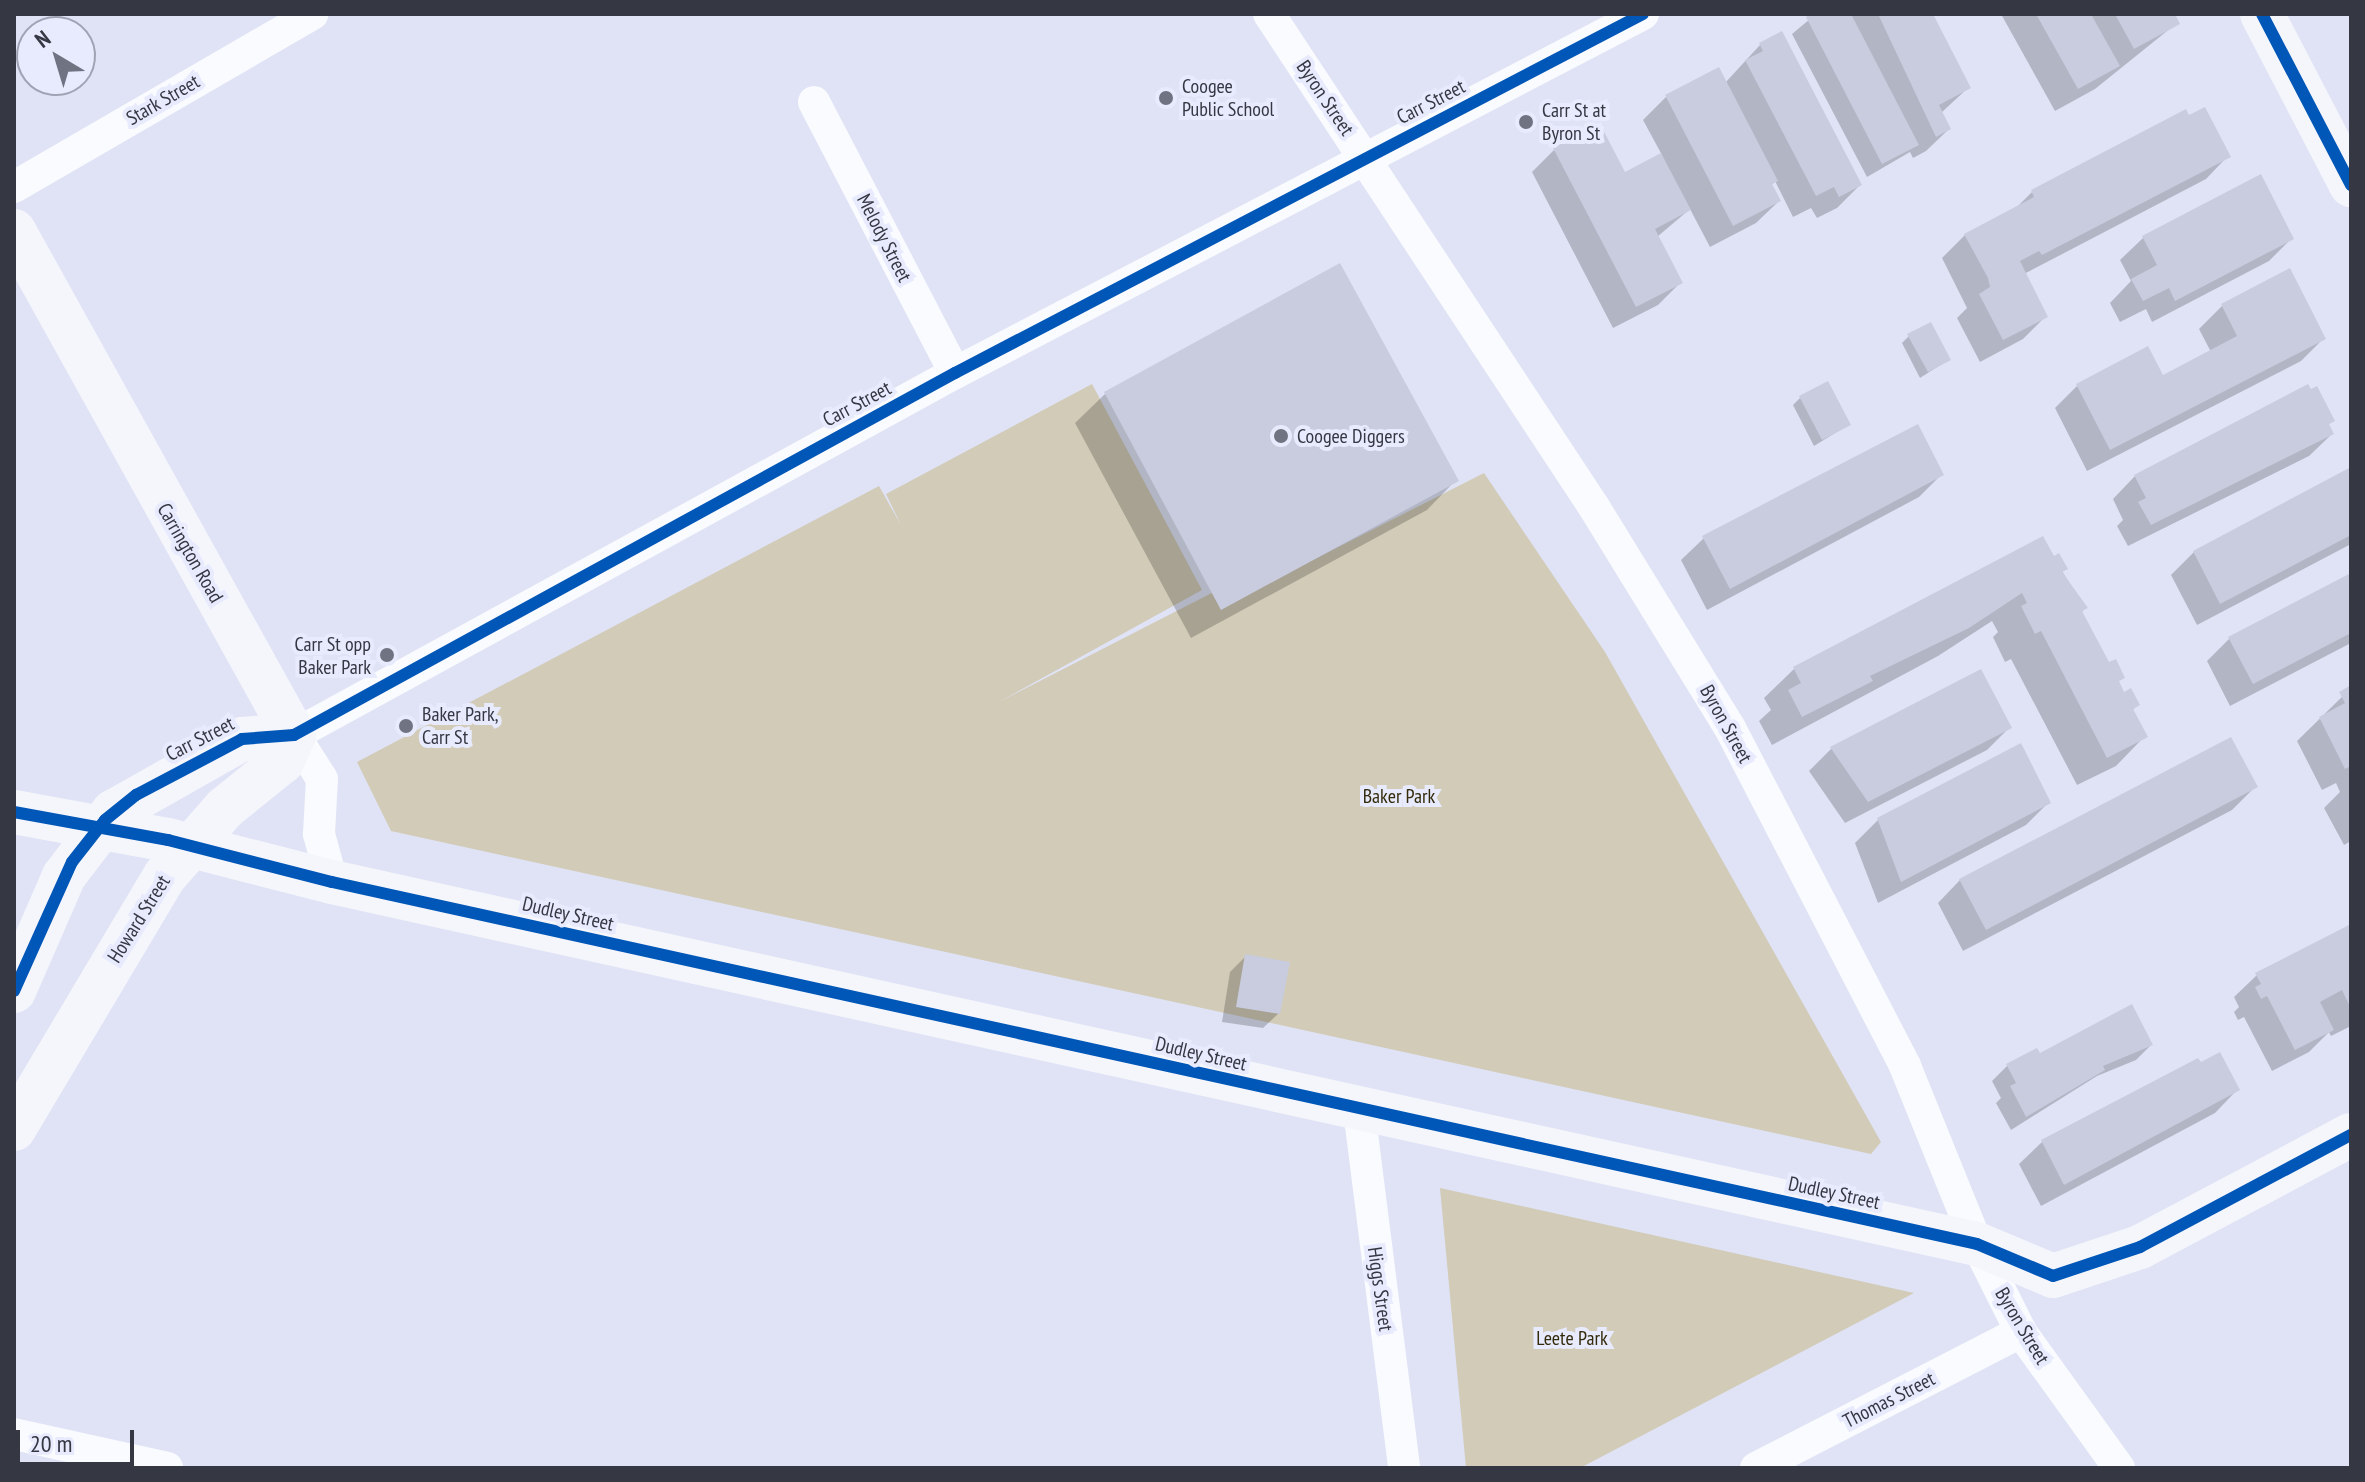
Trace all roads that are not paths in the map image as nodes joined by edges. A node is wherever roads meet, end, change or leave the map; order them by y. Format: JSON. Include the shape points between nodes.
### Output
{"nodes":[{"id":1,"x":312,"y":14,"type":"edge"},
{"id":2,"x":1269,"y":14,"type":"edge"},
{"id":3,"x":1643,"y":14,"type":"edge"},
{"id":4,"x":2262,"y":14,"type":"edge"},
{"id":5,"x":814,"y":102,"type":"dead end"},
{"id":6,"x":1365,"y":158,"type":"junction"},
{"id":7,"x":2351,"y":185,"type":"edge"},
{"id":8,"x":14,"y":187,"type":"edge"},
{"id":9,"x":14,"y":231,"type":"edge"},
{"id":10,"x":955,"y":373,"type":"junction"},
{"id":11,"x":294,"y":735,"type":"junction"},
{"id":12,"x":14,"y":812,"type":"edge"},
{"id":13,"x":97,"y":828,"type":"junction"},
{"id":14,"x":191,"y":845,"type":"junction"},
{"id":15,"x":332,"y":882,"type":"junction"},
{"id":16,"x":14,"y":929,"type":"edge"},
{"id":17,"x":16,"y":986,"type":"edge"},
{"id":18,"x":1359,"y":1110,"type":"junction"},
{"id":19,"x":14,"y":1129,"type":"edge"},
{"id":20,"x":2351,"y":1135,"type":"edge"},
{"id":21,"x":1977,"y":1244,"type":"junction"},
{"id":22,"x":2021,"y":1332,"type":"junction"},
{"id":23,"x":14,"y":1434,"type":"edge"},
{"id":24,"x":167,"y":1468,"type":"edge"},
{"id":25,"x":1404,"y":1468,"type":"edge"},
{"id":26,"x":1756,"y":1468,"type":"edge"},
{"id":27,"x":2119,"y":1468,"type":"edge"}],
"edges":[{"from":1,"to":8,"type":"street","name":"Stark Street"},
{"from":2,"to":6,"type":"street","name":"Byron Street"},
{"from":3,"to":6,"type":"street","name":"Carr Street"},
{"from":4,"to":7,"type":"street"},
{"from":5,"to":10,"type":"street","name":"Melody Street"},
{"from":6,"to":10,"type":"street","name":"Carr Street"},
{"from":6,"to":21,"type":"street","name":"Byron Street","via":[[1594,507],[1730,728],[1905,1066]]},
{"from":9,"to":11,"type":"street","name":"Carrington Road"},
{"from":10,"to":11,"type":"street","name":"Carr Street"},
{"from":11,"to":13,"type":"street","name":"Carr Street","via":[[242,739],[136,795]]},
{"from":11,"to":14,"type":"street","name":"Howard Street","via":[[282,762],[225,808]]},
{"from":11,"to":15,"type":"street","name":"Carrington Road","via":[[322,779],[319,834]]},
{"from":12,"to":13,"type":"street","name":"Dudley Street"},
{"from":13,"to":14,"type":"street","name":"Dudley Street"},
{"from":13,"to":17,"type":"street","via":[[55,892]]},
{"from":14,"to":15,"type":"street","name":"Dudley Street"},
{"from":14,"to":19,"type":"street","name":"Howard Street","via":[[143,909]]},
{"from":15,"to":18,"type":"street","name":"Dudley Street"},
{"from":16,"to":17,"type":"street"},
{"from":18,"to":21,"type":"street","name":"Dudley Street"},
{"from":18,"to":25,"type":"street","name":"Higgs Street"},
{"from":20,"to":21,"type":"street","name":"Dudley Street","via":[[2140,1247],[2053,1276]]},
{"from":21,"to":22,"type":"street","name":"Byron Street"},
{"from":22,"to":26,"type":"street","name":"Thomas Street"},
{"from":22,"to":27,"type":"street","name":"Byron Street"},
{"from":23,"to":24,"type":"street"}]}
